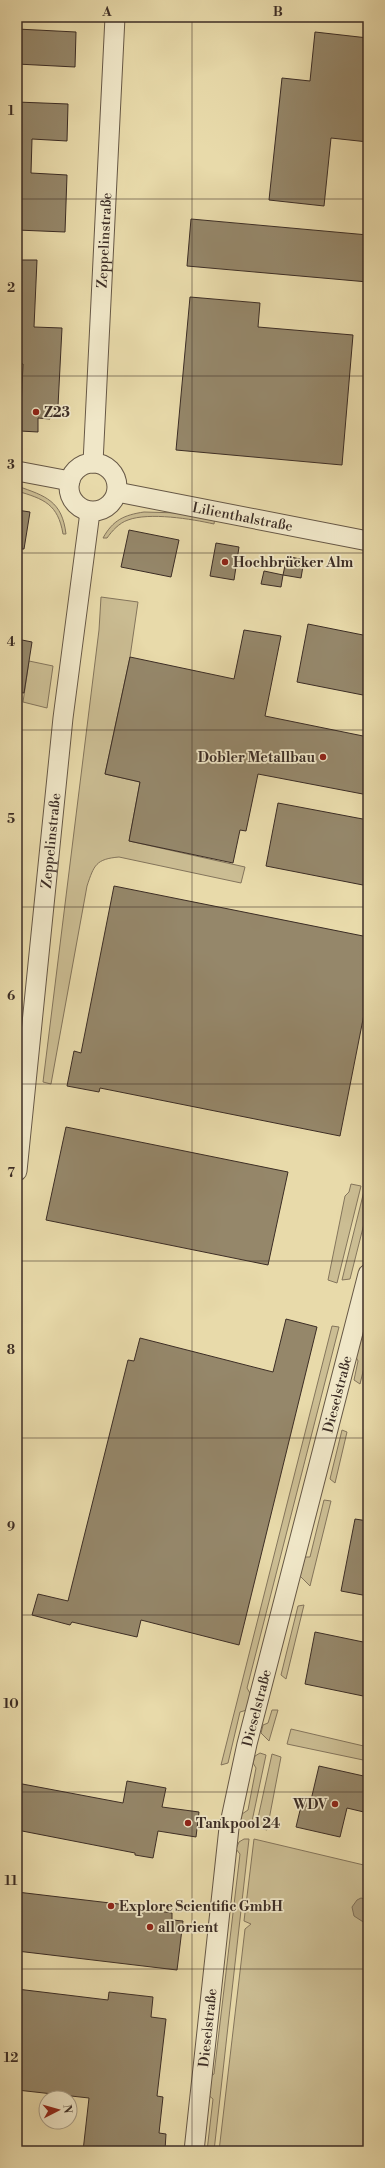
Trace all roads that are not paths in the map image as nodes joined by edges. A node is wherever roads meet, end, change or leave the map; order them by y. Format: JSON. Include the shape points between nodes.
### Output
{"nodes":[{"id":1,"x":115,"y":17,"type":"edge"},
{"id":2,"x":94,"y":463,"type":"junction"},
{"id":3,"x":17,"y":471,"type":"edge"},
{"id":4,"x":70,"y":481,"type":"junction"},
{"id":5,"x":117,"y":492,"type":"junction"},
{"id":6,"x":90,"y":512,"type":"junction"},
{"id":7,"x":368,"y":541,"type":"edge"},
{"id":8,"x":17,"y":1171,"type":"edge"},
{"id":9,"x":368,"y":1274,"type":"edge"},
{"id":10,"x":194,"y":2151,"type":"edge"}],
"edges":[{"from":1,"to":2,"type":"street","name":"Zeppelinstraße"},
{"from":2,"to":4,"type":"street","via":[[76,470]]},
{"from":2,"to":5,"type":"street","via":[[107,467],[112,472]]},
{"from":3,"to":4,"type":"street"},
{"from":4,"to":6,"type":"street","via":[[71,498]]},
{"from":5,"to":6,"type":"street","via":[[110,505],[97,512]]},
{"from":5,"to":7,"type":"street","name":"Lilienthalstraße"},
{"from":6,"to":8,"type":"street","name":"Zeppelinstraße","via":[[63,718]]},
{"from":9,"to":10,"type":"street","name":"Dieselstraße","via":[[247,1744],[228,1828]]}]}
